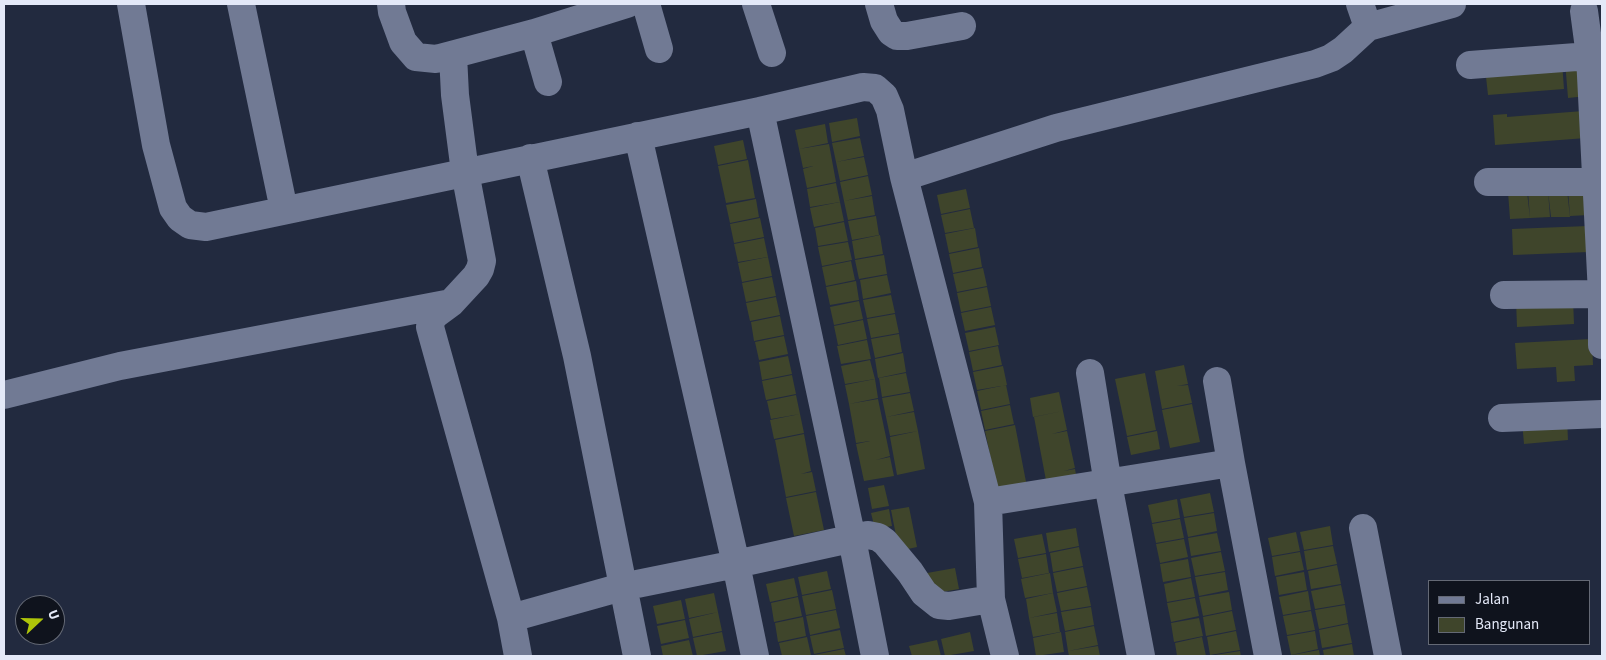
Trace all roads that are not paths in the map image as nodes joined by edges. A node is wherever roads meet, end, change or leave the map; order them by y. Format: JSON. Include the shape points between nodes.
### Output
{"nodes":[{"id":1,"x":131,"y":4,"type":"edge"},
{"id":2,"x":241,"y":4,"type":"edge"},
{"id":3,"x":391,"y":4,"type":"edge"},
{"id":4,"x":627,"y":4,"type":"edge"},
{"id":5,"x":646,"y":4,"type":"edge"},
{"id":6,"x":756,"y":4,"type":"edge"},
{"id":7,"x":879,"y":4,"type":"edge"},
{"id":8,"x":1452,"y":4,"type":"edge"},
{"id":9,"x":1584,"y":11,"type":"dead end"},
{"id":10,"x":1364,"y":15,"type":"edge"},
{"id":11,"x":962,"y":26,"type":"dead end"},
{"id":12,"x":534,"y":33,"type":"junction"},
{"id":13,"x":658,"y":49,"type":"dead end"},
{"id":14,"x":772,"y":53,"type":"dead end"},
{"id":15,"x":453,"y":55,"type":"junction"},
{"id":16,"x":1590,"y":56,"type":"junction"},
{"id":17,"x":1470,"y":65,"type":"dead end"},
{"id":18,"x":548,"y":82,"type":"dead end"},
{"id":19,"x":760,"y":110,"type":"junction"},
{"id":20,"x":638,"y":136,"type":"junction"},
{"id":21,"x":530,"y":158,"type":"junction"},
{"id":22,"x":465,"y":172,"type":"junction"},
{"id":23,"x":904,"y":177,"type":"junction"},
{"id":24,"x":1488,"y":182,"type":"dead end"},
{"id":25,"x":1596,"y":182,"type":"junction"},
{"id":26,"x":284,"y":210,"type":"junction"},
{"id":27,"x":1602,"y":294,"type":"edge"},
{"id":28,"x":1504,"y":295,"type":"dead end"},
{"id":29,"x":451,"y":303,"type":"junction"},
{"id":30,"x":1602,"y":344,"type":"edge"},
{"id":31,"x":1090,"y":372,"type":"dead end"},
{"id":32,"x":1218,"y":381,"type":"dead end"},
{"id":33,"x":4,"y":396,"type":"edge"},
{"id":34,"x":1602,"y":414,"type":"edge"},
{"id":35,"x":1502,"y":418,"type":"dead end"},
{"id":36,"x":1231,"y":463,"type":"junction"},
{"id":37,"x":1108,"y":484,"type":"junction"},
{"id":38,"x":988,"y":502,"type":"junction"},
{"id":39,"x":1364,"y":528,"type":"dead end"},
{"id":40,"x":852,"y":539,"type":"junction"},
{"id":41,"x":736,"y":564,"type":"junction"},
{"id":42,"x":622,"y":587,"type":"junction"},
{"id":43,"x":992,"y":599,"type":"junction"},
{"id":44,"x":511,"y":618,"type":"junction"},
{"id":45,"x":518,"y":656,"type":"edge"},
{"id":46,"x":637,"y":656,"type":"edge"},
{"id":47,"x":755,"y":656,"type":"edge"},
{"id":48,"x":875,"y":656,"type":"edge"},
{"id":49,"x":1004,"y":656,"type":"edge"},
{"id":50,"x":1141,"y":656,"type":"edge"},
{"id":51,"x":1268,"y":656,"type":"edge"},
{"id":52,"x":1388,"y":656,"type":"edge"}],
"edges":[{"from":1,"to":26,"type":"street","via":[[156,146],[173,208],[180,218],[190,225],[206,227]]},
{"from":2,"to":26,"type":"street"},
{"from":3,"to":15,"type":"street","via":[[403,42],[416,57],[436,59]]},
{"from":4,"to":12,"type":"street"},
{"from":5,"to":13,"type":"street"},
{"from":6,"to":14,"type":"street"},
{"from":7,"to":11,"type":"street","via":[[884,21],[897,36]]},
{"from":8,"to":10,"type":"street"},
{"from":9,"to":16,"type":"street"},
{"from":10,"to":23,"type":"street","via":[[1343,50],[1315,64],[1056,128]]},
{"from":12,"to":15,"type":"street"},
{"from":12,"to":18,"type":"street"},
{"from":15,"to":22,"type":"street","via":[[454,95]]},
{"from":16,"to":17,"type":"street"},
{"from":16,"to":25,"type":"street"},
{"from":19,"to":20,"type":"street"},
{"from":19,"to":23,"type":"street","via":[[863,87],[875,88],[884,96],[890,110]]},
{"from":19,"to":40,"type":"street"},
{"from":20,"to":21,"type":"street"},
{"from":20,"to":41,"type":"street"},
{"from":21,"to":22,"type":"street"},
{"from":21,"to":42,"type":"street","via":[[577,356]]},
{"from":22,"to":26,"type":"street"},
{"from":22,"to":29,"type":"street","via":[[482,261],[476,276]]},
{"from":23,"to":38,"type":"street"},
{"from":24,"to":25,"type":"street"},
{"from":25,"to":27,"type":"street"},
{"from":27,"to":28,"type":"street"},
{"from":27,"to":30,"type":"street"},
{"from":29,"to":33,"type":"street","via":[[120,366]]},
{"from":29,"to":44,"type":"street","via":[[432,317],[430,327]]},
{"from":31,"to":37,"type":"street"},
{"from":32,"to":36,"type":"street"},
{"from":34,"to":35,"type":"street"},
{"from":36,"to":37,"type":"street"},
{"from":36,"to":51,"type":"street"},
{"from":37,"to":38,"type":"street"},
{"from":37,"to":50,"type":"street"},
{"from":38,"to":43,"type":"street"},
{"from":39,"to":52,"type":"street"},
{"from":40,"to":41,"type":"street"},
{"from":40,"to":43,"type":"street","via":[[868,536],[885,542],[924,593],[938,605]]},
{"from":40,"to":48,"type":"street"},
{"from":41,"to":42,"type":"street"},
{"from":41,"to":47,"type":"street"},
{"from":42,"to":44,"type":"street"},
{"from":42,"to":46,"type":"street"},
{"from":43,"to":49,"type":"street"},
{"from":44,"to":45,"type":"street"}]}
